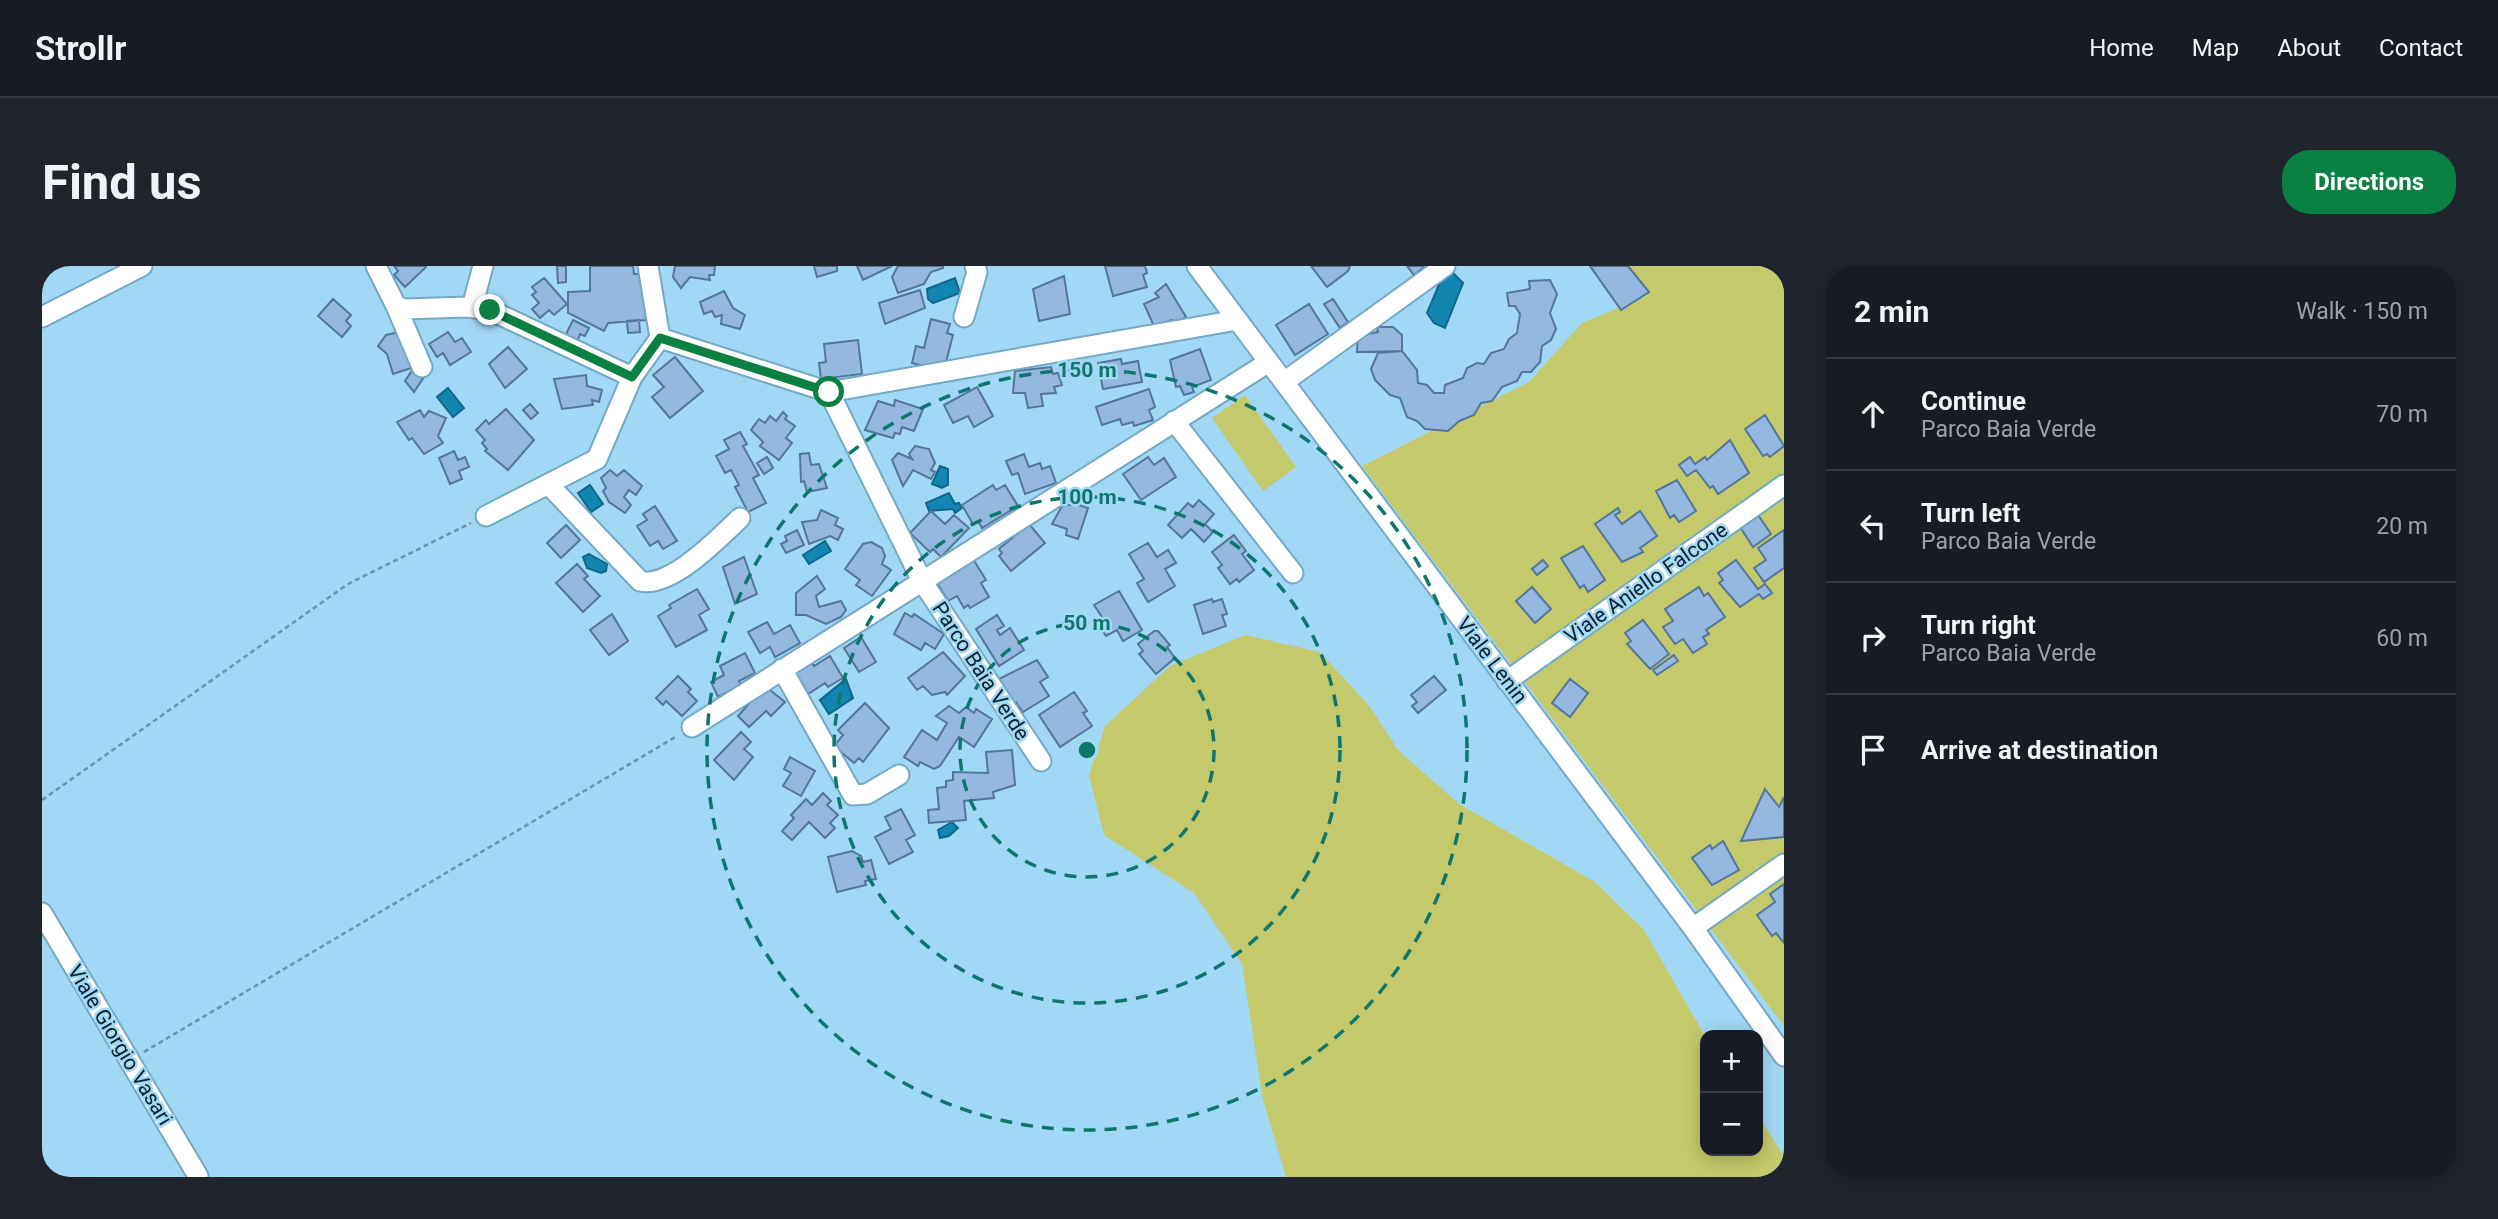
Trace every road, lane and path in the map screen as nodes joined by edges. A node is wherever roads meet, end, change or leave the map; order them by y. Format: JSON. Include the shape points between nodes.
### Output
{"nodes":[{"id":1,"x":142,"y":266,"type":"edge"},
{"id":2,"x":376,"y":266,"type":"edge"},
{"id":3,"x":483,"y":266,"type":"edge"},
{"id":4,"x":648,"y":266,"type":"edge"},
{"id":5,"x":975,"y":266,"type":"edge"},
{"id":6,"x":1197,"y":266,"type":"edge"},
{"id":7,"x":1445,"y":266,"type":"edge"},
{"id":8,"x":396,"y":306,"type":"junction"},
{"id":9,"x":472,"y":307,"type":"junction"},
{"id":10,"x":42,"y":317,"type":"edge"},
{"id":11,"x":964,"y":317,"type":"dead end"},
{"id":12,"x":1237,"y":320,"type":"junction"},
{"id":13,"x":660,"y":338,"type":"junction"},
{"id":14,"x":1269,"y":362,"type":"junction"},
{"id":15,"x":422,"y":367,"type":"dead end"},
{"id":16,"x":632,"y":377,"type":"junction"},
{"id":17,"x":1284,"y":382,"type":"junction"},
{"id":18,"x":829,"y":392,"type":"junction"},
{"id":19,"x":1174,"y":421,"type":"junction"},
{"id":20,"x":1784,"y":485,"type":"edge"},
{"id":21,"x":550,"y":486,"type":"junction"},
{"id":22,"x":486,"y":516,"type":"joint"},
{"id":23,"x":740,"y":518,"type":"dead end"},
{"id":24,"x":1293,"y":572,"type":"dead end"},
{"id":25,"x":922,"y":581,"type":"junction"},
{"id":26,"x":782,"y":669,"type":"junction"},
{"id":27,"x":1507,"y":681,"type":"junction"},
{"id":28,"x":692,"y":727,"type":"joint"},
{"id":29,"x":1041,"y":761,"type":"dead end"},
{"id":30,"x":899,"y":775,"type":"dead end"},
{"id":31,"x":42,"y":800,"type":"edge"},
{"id":32,"x":1784,"y":864,"type":"edge"},
{"id":33,"x":42,"y":914,"type":"edge"},
{"id":34,"x":1693,"y":928,"type":"junction"},
{"id":35,"x":1784,"y":1056,"type":"edge"},
{"id":36,"x":130,"y":1061,"type":"junction"},
{"id":37,"x":198,"y":1176,"type":"edge"}],
"edges":[{"from":1,"to":10,"type":"street"},
{"from":2,"to":8,"type":"street"},
{"from":3,"to":9,"type":"street"},
{"from":4,"to":13,"type":"street"},
{"from":5,"to":11,"type":"street"},
{"from":6,"to":12,"type":"street","name":"Viale Lenin"},
{"from":7,"to":17,"type":"street"},
{"from":8,"to":9,"type":"street"},
{"from":8,"to":15,"type":"street"},
{"from":9,"to":16,"type":"street","via":[[490,310]]},
{"from":12,"to":14,"type":"street","name":"Viale Lenin"},
{"from":12,"to":18,"type":"street"},
{"from":13,"to":16,"type":"street"},
{"from":13,"to":18,"type":"street"},
{"from":14,"to":17,"type":"street","name":"Viale Lenin"},
{"from":14,"to":19,"type":"street","name":"Parco Baia Verde"},
{"from":16,"to":21,"type":"street","via":[[597,459]]},
{"from":17,"to":27,"type":"street","name":"Viale Lenin"},
{"from":18,"to":25,"type":"street","name":"Parco Baia Verde"},
{"from":19,"to":24,"type":"street"},
{"from":19,"to":25,"type":"street","name":"Parco Baia Verde"},
{"from":20,"to":27,"type":"street","name":"Viale Aniello Falcone"},
{"from":21,"to":22,"type":"street"},
{"from":21,"to":23,"type":"street","via":[[640,581],[649,583],[660,581],[705,551]]},
{"from":22,"to":31,"type":"path","via":[[348,584]]},
{"from":25,"to":26,"type":"street","name":"Parco Baia Verde"},
{"from":25,"to":29,"type":"street","name":"Parco Baia Verde"},
{"from":26,"to":28,"type":"street","name":"Parco Baia Verde"},
{"from":26,"to":30,"type":"street","via":[[853,796],[867,794]]},
{"from":27,"to":34,"type":"street","name":"Viale Lenin"},
{"from":28,"to":36,"type":"path"},
{"from":32,"to":34,"type":"street"},
{"from":33,"to":36,"type":"street","name":"Viale Giorgio Vasari"},
{"from":34,"to":35,"type":"street","name":"Viale Lenin"},
{"from":36,"to":37,"type":"street","name":"Viale Giorgio Vasari"}]}
